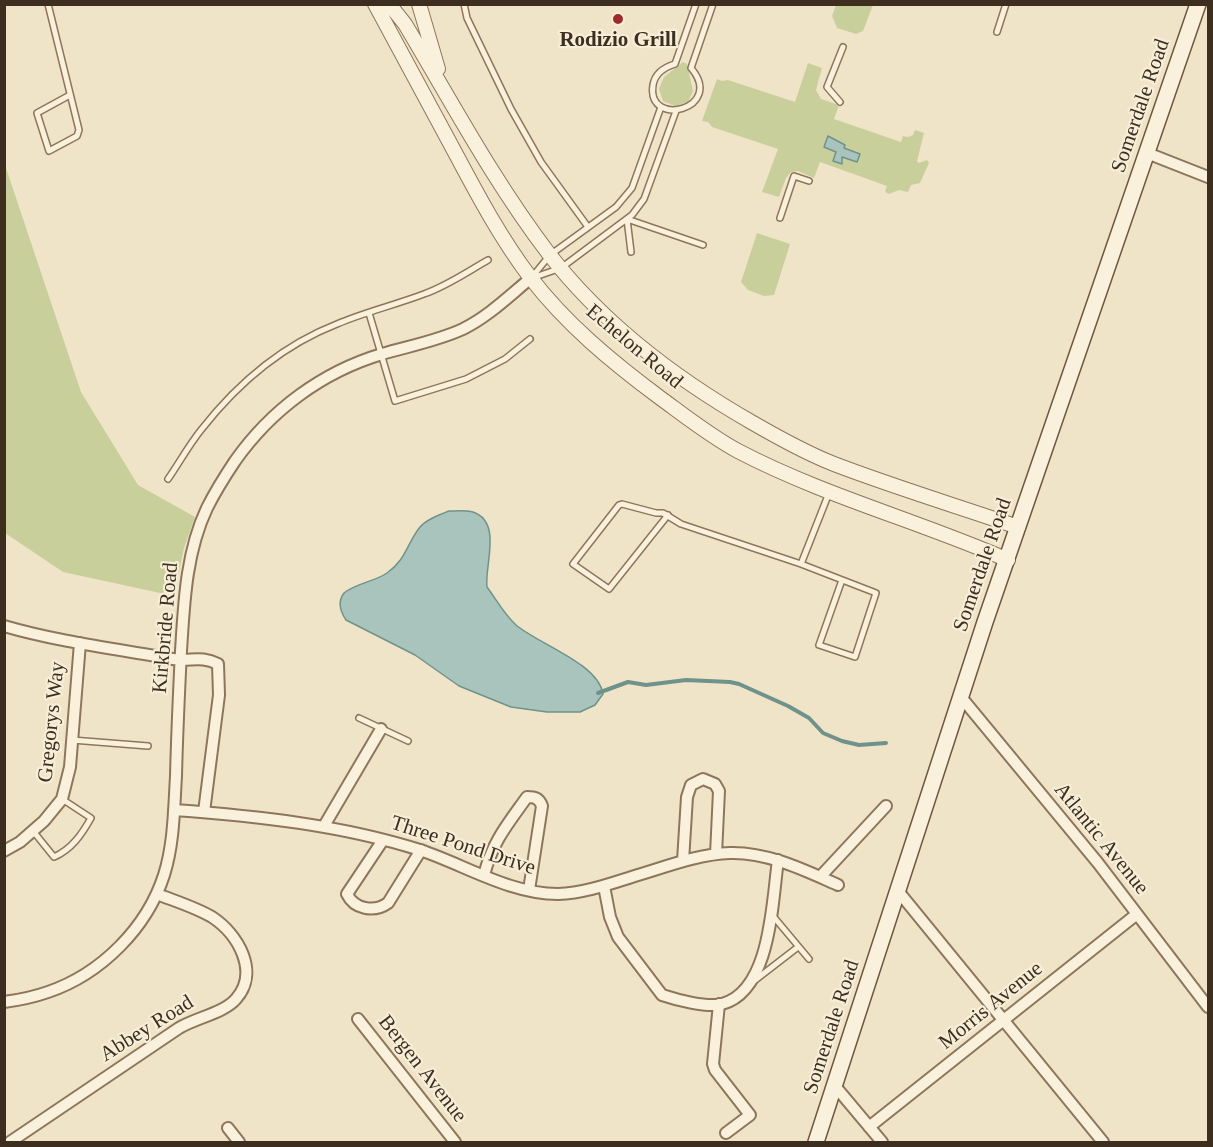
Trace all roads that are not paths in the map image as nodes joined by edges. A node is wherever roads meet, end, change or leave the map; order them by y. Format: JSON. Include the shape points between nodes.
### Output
{"nodes":[{"id":1,"x":48,"y":4,"type":"edge"},
{"id":2,"x":375,"y":4,"type":"edge"},
{"id":3,"x":389,"y":4,"type":"edge"},
{"id":4,"x":419,"y":4,"type":"edge"},
{"id":5,"x":464,"y":4,"type":"edge"},
{"id":6,"x":696,"y":4,"type":"edge"},
{"id":7,"x":713,"y":4,"type":"edge"},
{"id":8,"x":1006,"y":4,"type":"edge"},
{"id":9,"x":1198,"y":4,"type":"edge"},
{"id":10,"x":997,"y":32,"type":"dead end"},
{"id":11,"x":843,"y":46,"type":"dead end"},
{"id":12,"x":444,"y":88,"type":"junction"},
{"id":13,"x":70,"y":95,"type":"junction"},
{"id":14,"x":840,"y":102,"type":"dead end"},
{"id":15,"x":661,"y":107,"type":"junction"},
{"id":16,"x":676,"y":111,"type":"junction"},
{"id":17,"x":1147,"y":153,"type":"junction"},
{"id":18,"x":1209,"y":177,"type":"edge"},
{"id":19,"x":809,"y":181,"type":"dead end"},
{"id":20,"x":780,"y":218,"type":"dead end"},
{"id":21,"x":627,"y":219,"type":"junction"},
{"id":22,"x":588,"y":227,"type":"junction"},
{"id":23,"x":703,"y":245,"type":"dead end"},
{"id":24,"x":632,"y":252,"type":"dead end"},
{"id":25,"x":550,"y":255,"type":"junction"},
{"id":26,"x":488,"y":260,"type":"dead end"},
{"id":27,"x":561,"y":268,"type":"junction"},
{"id":28,"x":531,"y":278,"type":"junction"},
{"id":29,"x":369,"y":313,"type":"junction"},
{"id":30,"x":530,"y":339,"type":"dead end"},
{"id":31,"x":382,"y":354,"type":"junction"},
{"id":32,"x":168,"y":480,"type":"dead end"},
{"id":33,"x":829,"y":492,"type":"junction"},
{"id":34,"x":668,"y":515,"type":"junction"},
{"id":35,"x":1018,"y":527,"type":"junction"},
{"id":36,"x":1008,"y":560,"type":"junction"},
{"id":37,"x":801,"y":564,"type":"junction"},
{"id":38,"x":842,"y":580,"type":"junction"},
{"id":39,"x":4,"y":626,"type":"edge"},
{"id":40,"x":80,"y":643,"type":"junction"},
{"id":41,"x":181,"y":661,"type":"junction"},
{"id":42,"x":961,"y":697,"type":"junction"},
{"id":43,"x":359,"y":718,"type":"dead end"},
{"id":44,"x":381,"y":729,"type":"junction"},
{"id":45,"x":72,"y":740,"type":"junction"},
{"id":46,"x":408,"y":741,"type":"dead end"},
{"id":47,"x":148,"y":746,"type":"dead end"},
{"id":48,"x":62,"y":799,"type":"junction"},
{"id":49,"x":886,"y":806,"type":"dead end"},
{"id":50,"x":174,"y":810,"type":"junction"},
{"id":51,"x":204,"y":812,"type":"junction"},
{"id":52,"x":324,"y":826,"type":"junction"},
{"id":53,"x":33,"y":831,"type":"junction"},
{"id":54,"x":383,"y":840,"type":"junction"},
{"id":55,"x":421,"y":850,"type":"junction"},
{"id":56,"x":4,"y":851,"type":"edge"},
{"id":57,"x":716,"y":854,"type":"junction"},
{"id":58,"x":778,"y":860,"type":"junction"},
{"id":59,"x":683,"y":861,"type":"junction"},
{"id":60,"x":484,"y":875,"type":"junction"},
{"id":61,"x":819,"y":877,"type":"junction"},
{"id":62,"x":838,"y":885,"type":"dead end"},
{"id":63,"x":604,"y":886,"type":"junction"},
{"id":64,"x":530,"y":890,"type":"junction"},
{"id":65,"x":898,"y":891,"type":"junction"},
{"id":66,"x":157,"y":894,"type":"junction"},
{"id":67,"x":771,"y":913,"type":"junction"},
{"id":68,"x":1137,"y":914,"type":"junction"},
{"id":69,"x":798,"y":946,"type":"junction"},
{"id":70,"x":809,"y":959,"type":"dead end"},
{"id":71,"x":750,"y":984,"type":"junction"},
{"id":72,"x":4,"y":1002,"type":"edge"},
{"id":73,"x":719,"y":1004,"type":"junction"},
{"id":74,"x":1209,"y":1007,"type":"edge"},
{"id":75,"x":358,"y":1019,"type":"dead end"},
{"id":76,"x":1004,"y":1020,"type":"junction"},
{"id":77,"x":835,"y":1086,"type":"junction"},
{"id":78,"x":869,"y":1127,"type":"junction"},
{"id":79,"x":228,"y":1128,"type":"dead end"},
{"id":80,"x":726,"y":1133,"type":"dead end"},
{"id":81,"x":10,"y":1143,"type":"edge"},
{"id":82,"x":239,"y":1143,"type":"edge"},
{"id":83,"x":455,"y":1143,"type":"edge"},
{"id":84,"x":816,"y":1143,"type":"edge"},
{"id":85,"x":882,"y":1143,"type":"edge"},
{"id":86,"x":1102,"y":1143,"type":"edge"}],
"edges":[{"from":1,"to":13,"type":"lane"},
{"from":2,"to":28,"type":"street","name":"Echelon Road","via":[[476,193]]},
{"from":3,"to":12,"type":"street","name":"Echelon Road"},
{"from":4,"to":12,"type":"street"},
{"from":5,"to":22,"type":"lane","via":[[511,109],[542,162]]},
{"from":6,"to":15,"type":"lane","via":[[675,64],[656,78],[653,94]]},
{"from":7,"to":16,"type":"lane","via":[[691,68],[699,91],[691,105]]},
{"from":8,"to":10,"type":"lane"},
{"from":9,"to":17,"type":"main road","name":"Somerdale Road"},
{"from":11,"to":14,"type":"lane","via":[[827,87]]},
{"from":12,"to":25,"type":"street","name":"Echelon Road","via":[[521,216]]},
{"from":13,"to":13,"type":"lane","via":[[37,113],[49,151],[77,136]]},
{"from":15,"to":16,"type":"lane"},
{"from":15,"to":22,"type":"lane","via":[[632,188],[616,207]]},
{"from":16,"to":21,"type":"lane","via":[[644,200]]},
{"from":17,"to":18,"type":"street"},
{"from":17,"to":35,"type":"main road","name":"Somerdale Road"},
{"from":19,"to":20,"type":"lane","via":[[794,176]]},
{"from":21,"to":23,"type":"lane"},
{"from":21,"to":24,"type":"lane"},
{"from":21,"to":27,"type":"lane"},
{"from":22,"to":25,"type":"lane"},
{"from":25,"to":27,"type":"street","name":"Echelon Road"},
{"from":25,"to":28,"type":"lane"},
{"from":26,"to":29,"type":"lane","via":[[425,294]]},
{"from":27,"to":28,"type":"lane"},
{"from":27,"to":35,"type":"street","name":"Echelon Road","via":[[625,335],[708,398],[771,434],[833,464]]},
{"from":28,"to":31,"type":"street","name":"Kirkbride Road","via":[[491,312],[464,328]]},
{"from":28,"to":33,"type":"street","name":"Echelon Road","via":[[616,364],[698,426],[744,454]]},
{"from":29,"to":31,"type":"lane"},
{"from":29,"to":32,"type":"lane","via":[[337,323],[274,358],[219,407]]},
{"from":30,"to":31,"type":"lane","via":[[506,358],[466,380],[395,401]]},
{"from":31,"to":41,"type":"street","name":"Kirkbride Road","via":[[342,369],[303,392],[249,442],[228,472],[207,509],[193,552],[183,611]]},
{"from":33,"to":36,"type":"street","name":"Echelon Road"},
{"from":33,"to":37,"type":"lane"},
{"from":34,"to":34,"type":"lane","via":[[609,589],[573,564],[618,505]]},
{"from":34,"to":37,"type":"lane","via":[[681,524]]},
{"from":35,"to":36,"type":"main road","name":"Somerdale Road"},
{"from":36,"to":42,"type":"main road","name":"Somerdale Road"},
{"from":37,"to":38,"type":"lane"},
{"from":38,"to":38,"type":"lane","via":[[819,645],[855,657],[876,593]]},
{"from":39,"to":40,"type":"street"},
{"from":40,"to":41,"type":"street"},
{"from":40,"to":45,"type":"street","name":"Gregorys Way"},
{"from":41,"to":50,"type":"street","name":"Kirkbride Road"},
{"from":41,"to":51,"type":"street","via":[[207,658],[218,664],[219,695]]},
{"from":42,"to":65,"type":"main road","name":"Somerdale Road"},
{"from":42,"to":68,"type":"street","name":"Atlantic Avenue"},
{"from":43,"to":44,"type":"lane"},
{"from":44,"to":46,"type":"lane"},
{"from":44,"to":52,"type":"street"},
{"from":45,"to":47,"type":"lane"},
{"from":45,"to":48,"type":"street","name":"Gregorys Way"},
{"from":48,"to":53,"type":"street","name":"Gregorys Way"},
{"from":48,"to":53,"type":"lane","via":[[91,818],[82,834],[64,853],[54,857]]},
{"from":49,"to":61,"type":"street"},
{"from":50,"to":51,"type":"street","name":"Three Pond Drive"},
{"from":50,"to":66,"type":"street","name":"Kirkbride Road","via":[[168,859]]},
{"from":51,"to":52,"type":"street","name":"Three Pond Drive"},
{"from":52,"to":54,"type":"street","name":"Three Pond Drive"},
{"from":53,"to":56,"type":"street","name":"Gregorys Way"},
{"from":54,"to":55,"type":"street","name":"Three Pond Drive"},
{"from":54,"to":55,"type":"street","via":[[347,894],[365,908],[388,903]]},
{"from":55,"to":60,"type":"street","name":"Three Pond Drive"},
{"from":57,"to":58,"type":"street","name":"Three Pond Drive"},
{"from":57,"to":59,"type":"street","name":"Three Pond Drive"},
{"from":57,"to":59,"type":"street","via":[[718,791],[715,784],[703,779],[691,785],[687,797]]},
{"from":58,"to":61,"type":"street","name":"Three Pond Drive"},
{"from":58,"to":67,"type":"street"},
{"from":59,"to":63,"type":"street","name":"Three Pond Drive"},
{"from":60,"to":64,"type":"street","name":"Three Pond Drive"},
{"from":60,"to":64,"type":"street","via":[[498,836],[527,797],[535,798],[542,806]]},
{"from":61,"to":62,"type":"street","name":"Three Pond Drive"},
{"from":63,"to":64,"type":"street","name":"Three Pond Drive","via":[[556,894]]},
{"from":63,"to":73,"type":"street","via":[[618,937],[662,995]]},
{"from":65,"to":76,"type":"street"},
{"from":65,"to":77,"type":"main road","name":"Somerdale Road"},
{"from":66,"to":72,"type":"street","name":"Kirkbride Road","via":[[135,930],[111,954],[75,980],[50,992]]},
{"from":66,"to":81,"type":"street","name":"Abbey Road","via":[[210,916],[232,936],[247,974],[237,998],[228,1006],[178,1028]]},
{"from":67,"to":69,"type":"lane"},
{"from":67,"to":71,"type":"street","via":[[759,968]]},
{"from":68,"to":74,"type":"street","name":"Atlantic Avenue"},
{"from":68,"to":76,"type":"street","name":"Morris Avenue"},
{"from":69,"to":70,"type":"lane"},
{"from":69,"to":71,"type":"lane"},
{"from":71,"to":73,"type":"street"},
{"from":73,"to":80,"type":"street","via":[[713,1064],[750,1115]]},
{"from":75,"to":83,"type":"street","name":"Bergen Avenue"},
{"from":76,"to":78,"type":"street","name":"Morris Avenue"},
{"from":76,"to":86,"type":"street"},
{"from":77,"to":78,"type":"street"},
{"from":77,"to":84,"type":"main road","name":"Somerdale Road"},
{"from":78,"to":85,"type":"street"},
{"from":79,"to":82,"type":"street"}]}
